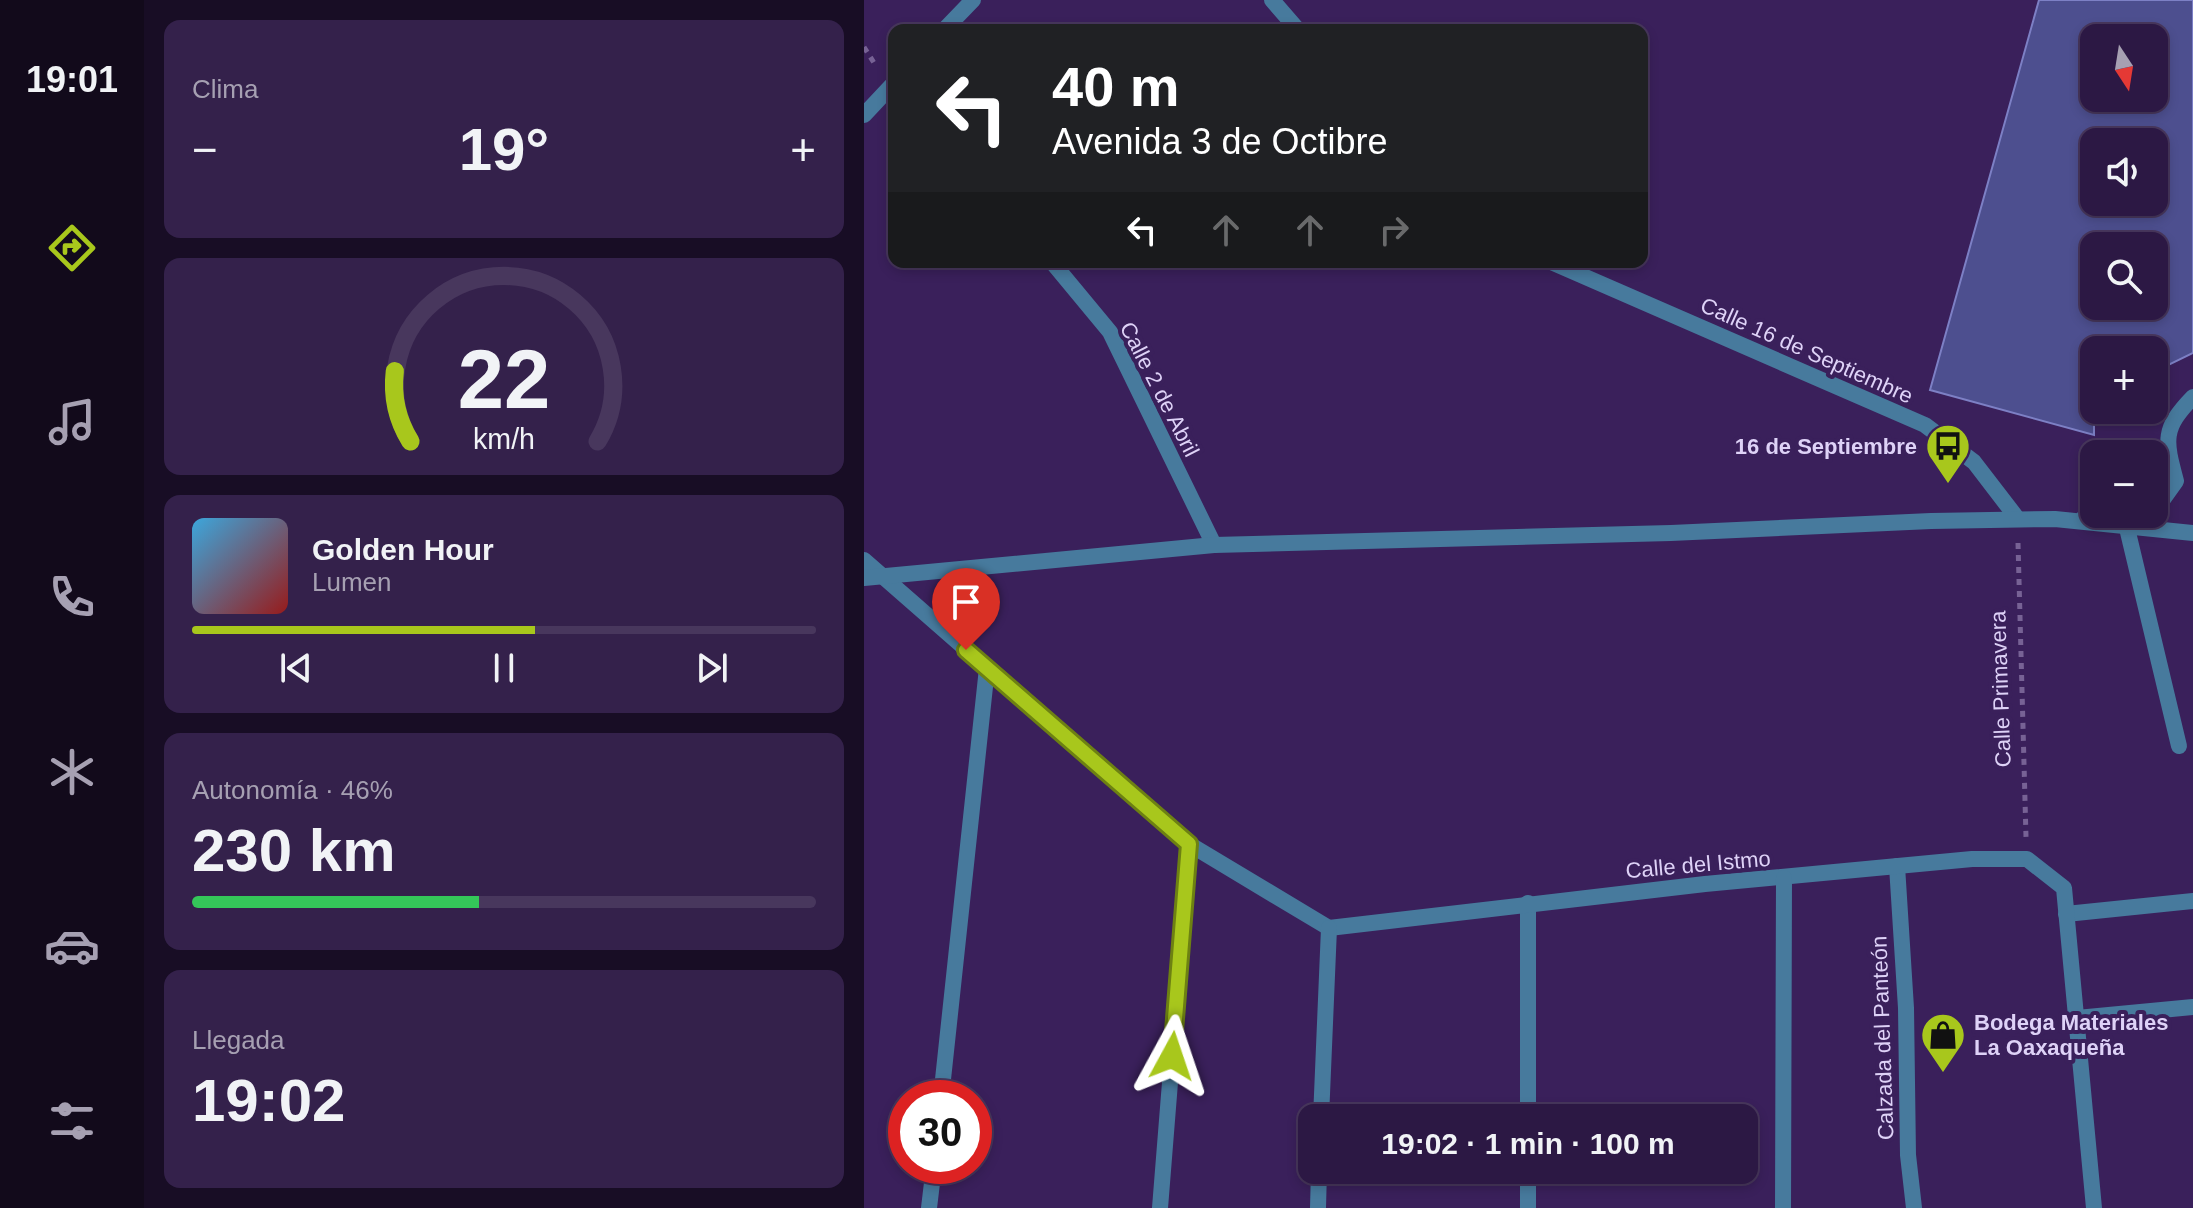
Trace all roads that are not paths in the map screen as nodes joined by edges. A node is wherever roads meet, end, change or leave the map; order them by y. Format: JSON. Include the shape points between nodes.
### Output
{"nodes":[{"id":1,"x":973,"y":0,"type":"edge"},
{"id":2,"x":1272,"y":0,"type":"edge"},
{"id":3,"x":950,"y":24,"type":"edge"},
{"id":4,"x":1293,"y":24,"type":"edge"},
{"id":5,"x":888,"y":92,"type":"edge"},
{"id":6,"x":864,"y":115,"type":"edge"},
{"id":7,"x":1057,"y":268,"type":"edge"},
{"id":8,"x":1565,"y":268,"type":"edge"},
{"id":9,"x":2193,"y":397,"type":"edge"},
{"id":10,"x":2167,"y":440,"type":"edge"},
{"id":11,"x":2168,"y":451,"type":"edge"},
{"id":12,"x":2168,"y":492,"type":"edge"},
{"id":13,"x":2017,"y":518,"type":"junction"},
{"id":14,"x":2080,"y":519,"type":"edge"},
{"id":15,"x":2168,"y":527,"type":"edge"},
{"id":16,"x":2132,"y":528,"type":"edge"},
{"id":17,"x":2193,"y":533,"type":"edge"},
{"id":18,"x":1214,"y":545,"type":"junction"},
{"id":19,"x":864,"y":560,"type":"edge"},
{"id":20,"x":882,"y":577,"type":"junction"},
{"id":21,"x":864,"y":578,"type":"edge"},
{"id":22,"x":987,"y":668,"type":"junction"},
{"id":23,"x":2179,"y":746,"type":"dead end"},
{"id":24,"x":1189,"y":844,"type":"junction"},
{"id":25,"x":1897,"y":866,"type":"junction"},
{"id":26,"x":1784,"y":878,"type":"junction"},
{"id":27,"x":2193,"y":901,"type":"edge"},
{"id":28,"x":1528,"y":903,"type":"junction"},
{"id":29,"x":2066,"y":914,"type":"junction"},
{"id":30,"x":1329,"y":928,"type":"junction"},
{"id":31,"x":2193,"y":1007,"type":"edge"},
{"id":32,"x":2077,"y":1018,"type":"junction"},
{"id":33,"x":943,"y":1080,"type":"edge"},
{"id":34,"x":1322,"y":1104,"type":"edge"},
{"id":35,"x":1528,"y":1104,"type":"edge"},
{"id":36,"x":932,"y":1184,"type":"edge"},
{"id":37,"x":1319,"y":1184,"type":"edge"},
{"id":38,"x":1528,"y":1184,"type":"edge"},
{"id":39,"x":929,"y":1208,"type":"edge"},
{"id":40,"x":1160,"y":1208,"type":"edge"},
{"id":41,"x":1318,"y":1208,"type":"edge"},
{"id":42,"x":1528,"y":1208,"type":"edge"},
{"id":43,"x":1783,"y":1208,"type":"edge"},
{"id":44,"x":1914,"y":1208,"type":"edge"},
{"id":45,"x":2094,"y":1208,"type":"edge"}],
"edges":[{"from":1,"to":3,"type":"street"},
{"from":2,"to":4,"type":"street"},
{"from":5,"to":6,"type":"street"},
{"from":7,"to":18,"type":"street","name":"Calle 2 de Abril","via":[[1110,332]]},
{"from":8,"to":13,"type":"street","name":"Calle 16 de Septiembre","via":[[1925,425],[1974,462]]},
{"from":9,"to":10,"type":"street","via":[[2175,416]]},
{"from":11,"to":12,"type":"street","via":[[2176,481]]},
{"from":13,"to":14,"type":"street"},
{"from":13,"to":18,"type":"street"},
{"from":15,"to":17,"type":"street"},
{"from":16,"to":23,"type":"street"},
{"from":18,"to":20,"type":"street"},
{"from":19,"to":20,"type":"street"},
{"from":20,"to":21,"type":"street"},
{"from":20,"to":22,"type":"street"},
{"from":22,"to":24,"type":"street"},
{"from":22,"to":33,"type":"street"},
{"from":24,"to":30,"type":"street"},
{"from":24,"to":40,"type":"street"},
{"from":25,"to":26,"type":"street","name":"Calle del Istmo"},
{"from":25,"to":29,"type":"street","name":"Calle del Istmo","via":[[2027,859],[2064,888]]},
{"from":25,"to":44,"type":"street","name":"Calzada del Panteón"},
{"from":26,"to":28,"type":"street","name":"Calle del Istmo"},
{"from":26,"to":43,"type":"street"},
{"from":27,"to":29,"type":"street"},
{"from":28,"to":30,"type":"street","name":"Calle del Istmo"},
{"from":28,"to":35,"type":"street"},
{"from":29,"to":32,"type":"street"},
{"from":30,"to":34,"type":"street"},
{"from":31,"to":32,"type":"street"},
{"from":32,"to":45,"type":"street"},
{"from":36,"to":39,"type":"street"},
{"from":37,"to":41,"type":"street"},
{"from":38,"to":42,"type":"street"}]}
